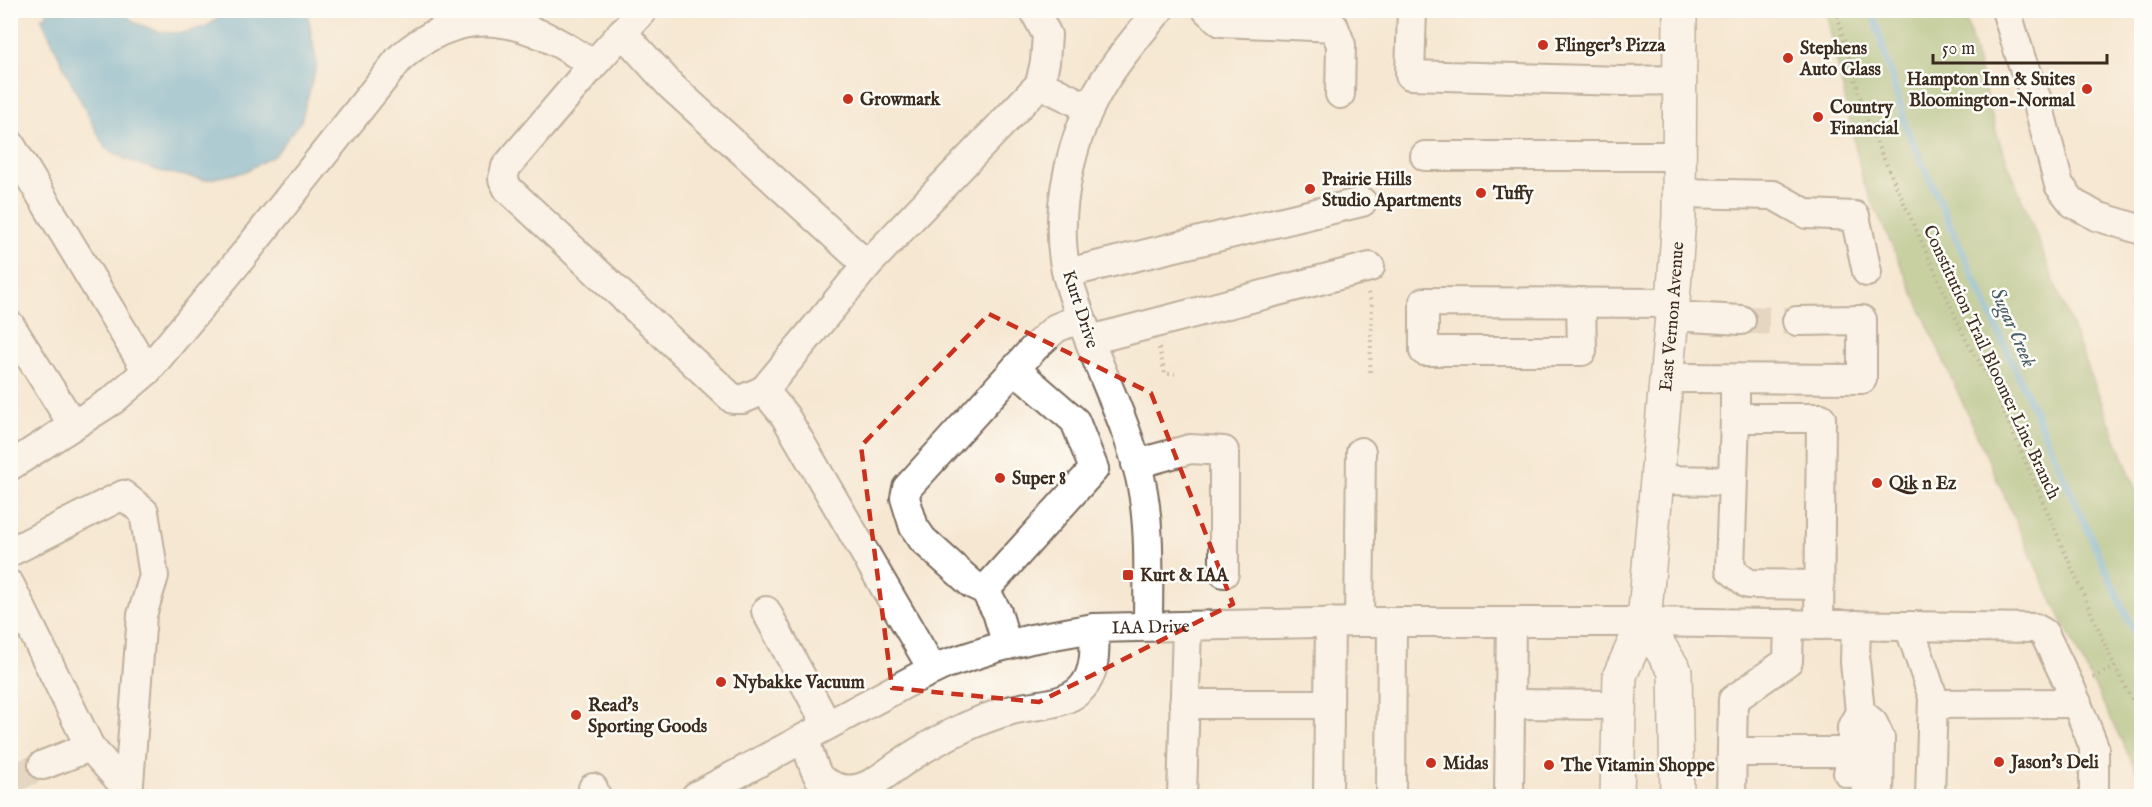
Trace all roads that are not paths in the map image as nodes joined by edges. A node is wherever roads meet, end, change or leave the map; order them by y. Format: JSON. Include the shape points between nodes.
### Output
{"nodes":[{"id":1,"x":643,"y":10,"type":"edge"},
{"id":2,"x":1034,"y":10,"type":"edge"},
{"id":3,"x":1159,"y":10,"type":"edge"},
{"id":4,"x":1207,"y":10,"type":"edge"},
{"id":5,"x":1412,"y":10,"type":"edge"},
{"id":6,"x":1680,"y":10,"type":"edge"},
{"id":7,"x":2006,"y":10,"type":"edge"},
{"id":8,"x":622,"y":32,"type":"junction"},
{"id":9,"x":593,"y":65,"type":"junction"},
{"id":10,"x":1680,"y":80,"type":"junction"},
{"id":11,"x":1040,"y":84,"type":"junction"},
{"id":12,"x":1340,"y":94,"type":"dead end"},
{"id":13,"x":1089,"y":108,"type":"junction"},
{"id":14,"x":10,"y":144,"type":"edge"},
{"id":15,"x":1425,"y":156,"type":"dead end"},
{"id":16,"x":1679,"y":156,"type":"junction"},
{"id":17,"x":1679,"y":193,"type":"junction"},
{"id":18,"x":1362,"y":202,"type":"dead end"},
{"id":19,"x":2142,"y":230,"type":"edge"},
{"id":20,"x":867,"y":266,"type":"junction"},
{"id":21,"x":1370,"y":267,"type":"dead end"},
{"id":22,"x":1867,"y":272,"type":"dead end"},
{"id":23,"x":1067,"y":273,"type":"junction"},
{"id":24,"x":1581,"y":302,"type":"junction"},
{"id":25,"x":1673,"y":310,"type":"junction"},
{"id":26,"x":1741,"y":320,"type":"tunnel mouth"},
{"id":27,"x":1797,"y":321,"type":"tunnel mouth"},
{"id":28,"x":10,"y":325,"type":"edge"},
{"id":29,"x":1085,"y":329,"type":"junction"},
{"id":30,"x":1015,"y":369,"type":"junction"},
{"id":31,"x":147,"y":371,"type":"junction"},
{"id":32,"x":1667,"y":378,"type":"junction"},
{"id":33,"x":1735,"y":379,"type":"junction"},
{"id":34,"x":764,"y":390,"type":"junction"},
{"id":35,"x":1735,"y":418,"type":"junction"},
{"id":36,"x":73,"y":426,"type":"junction"},
{"id":37,"x":1361,"y":452,"type":"dead end"},
{"id":38,"x":1136,"y":464,"type":"junction"},
{"id":39,"x":10,"y":466,"type":"edge"},
{"id":40,"x":1656,"y":480,"type":"junction"},
{"id":41,"x":1732,"y":481,"type":"junction"},
{"id":42,"x":10,"y":552,"type":"edge"},
{"id":43,"x":1224,"y":573,"type":"dead end"},
{"id":44,"x":10,"y":585,"type":"edge"},
{"id":45,"x":1819,"y":585,"type":"junction"},
{"id":46,"x":985,"y":591,"type":"junction"},
{"id":47,"x":766,"y":611,"type":"dead end"},
{"id":48,"x":1330,"y":622,"type":"junction"},
{"id":49,"x":1359,"y":622,"type":"junction"},
{"id":50,"x":1392,"y":622,"type":"junction"},
{"id":51,"x":1511,"y":622,"type":"junction"},
{"id":52,"x":1644,"y":622,"type":"junction"},
{"id":53,"x":1789,"y":624,"type":"junction"},
{"id":54,"x":1818,"y":625,"type":"junction"},
{"id":55,"x":1857,"y":625,"type":"junction"},
{"id":56,"x":1148,"y":626,"type":"junction"},
{"id":57,"x":1186,"y":626,"type":"junction"},
{"id":58,"x":1909,"y":626,"type":"junction"},
{"id":59,"x":1094,"y":628,"type":"junction"},
{"id":60,"x":1007,"y":645,"type":"junction"},
{"id":61,"x":933,"y":670,"type":"junction"},
{"id":62,"x":2077,"y":703,"type":"junction"},
{"id":63,"x":1184,"y":704,"type":"junction"},
{"id":64,"x":1329,"y":704,"type":"junction"},
{"id":65,"x":1510,"y":704,"type":"junction"},
{"id":66,"x":1933,"y":704,"type":"junction"},
{"id":67,"x":1618,"y":705,"type":"junction"},
{"id":68,"x":1860,"y":712,"type":"junction"},
{"id":69,"x":816,"y":731,"type":"junction"},
{"id":70,"x":90,"y":747,"type":"junction"},
{"id":71,"x":1732,"y":752,"type":"junction"},
{"id":72,"x":1852,"y":755,"type":"junction"},
{"id":73,"x":43,"y":765,"type":"tunnel mouth"},
{"id":74,"x":129,"y":794,"type":"edge"},
{"id":75,"x":696,"y":796,"type":"edge"},
{"id":76,"x":1182,"y":796,"type":"edge"},
{"id":77,"x":1328,"y":796,"type":"edge"},
{"id":78,"x":1391,"y":796,"type":"edge"},
{"id":79,"x":1509,"y":796,"type":"edge"},
{"id":80,"x":1617,"y":796,"type":"edge"},
{"id":81,"x":1677,"y":796,"type":"edge"},
{"id":82,"x":1731,"y":796,"type":"edge"},
{"id":83,"x":1847,"y":796,"type":"edge"},
{"id":84,"x":1867,"y":796,"type":"edge"},
{"id":85,"x":1879,"y":796,"type":"edge"},
{"id":86,"x":1930,"y":796,"type":"edge"},
{"id":87,"x":2094,"y":796,"type":"edge"}],
"edges":[{"from":1,"to":8,"type":"street"},
{"from":2,"to":11,"type":"street","via":[[1047,35]]},
{"from":3,"to":13,"type":"street","name":"Kurt Drive","via":[[1119,59]]},
{"from":4,"to":12,"type":"street","via":[[1221,22],[1334,27],[1341,45]]},
{"from":5,"to":10,"type":"street","via":[[1410,75]]},
{"from":6,"to":10,"type":"main road","name":"East Vernon Avenue"},
{"from":7,"to":19,"type":"street","via":[[2037,100],[2059,185],[2084,210]]},
{"from":8,"to":9,"type":"street"},
{"from":8,"to":20,"type":"street","via":[[672,87]]},
{"from":9,"to":31,"type":"street","via":[[561,42],[512,22],[464,19],[427,35],[400,58]]},
{"from":9,"to":34,"type":"street","via":[[506,167],[503,179],[508,189],[733,399]]},
{"from":10,"to":16,"type":"main road","name":"East Vernon Avenue"},
{"from":11,"to":13,"type":"street"},
{"from":11,"to":20,"type":"street"},
{"from":13,"to":23,"type":"street","name":"Kurt Drive","via":[[1066,182],[1063,227]]},
{"from":14,"to":31,"type":"street"},
{"from":15,"to":16,"type":"street"},
{"from":16,"to":17,"type":"main road","name":"East Vernon Avenue"},
{"from":17,"to":22,"type":"street","via":[[1773,195],[1807,214],[1855,216]]},
{"from":17,"to":25,"type":"main road","name":"East Vernon Avenue"},
{"from":18,"to":23,"type":"street"},
{"from":20,"to":34,"type":"street"},
{"from":21,"to":29,"type":"street","via":[[1154,324]]},
{"from":23,"to":29,"type":"street","name":"Kurt Drive"},
{"from":24,"to":24,"type":"street","via":[[1424,302],[1424,351],[1582,351]]},
{"from":24,"to":25,"type":"street"},
{"from":25,"to":26,"type":"street"},
{"from":25,"to":32,"type":"main road","name":"East Vernon Avenue"},
{"from":27,"to":33,"type":"street","via":[[1862,320],[1862,379]]},
{"from":28,"to":36,"type":"street"},
{"from":29,"to":30,"type":"street","via":[[1056,328]]},
{"from":29,"to":38,"type":"street","name":"Kurt Drive"},
{"from":30,"to":46,"type":"street","via":[[1075,421],[1094,469]]},
{"from":30,"to":46,"type":"street","via":[[907,488],[905,498],[914,527],[923,540]]},
{"from":31,"to":36,"type":"street"},
{"from":32,"to":33,"type":"street"},
{"from":32,"to":40,"type":"main road","name":"East Vernon Avenue"},
{"from":33,"to":35,"type":"street"},
{"from":34,"to":61,"type":"street","via":[[785,416]]},
{"from":35,"to":41,"type":"street"},
{"from":35,"to":45,"type":"street","via":[[1821,418]]},
{"from":36,"to":39,"type":"street"},
{"from":37,"to":49,"type":"street"},
{"from":38,"to":43,"type":"street","via":[[1190,449],[1224,451]]},
{"from":38,"to":56,"type":"street","name":"Kurt Drive","via":[[1147,527]]},
{"from":40,"to":41,"type":"street"},
{"from":40,"to":52,"type":"main road","name":"East Vernon Avenue"},
{"from":41,"to":45,"type":"street","via":[[1730,569],[1748,584]]},
{"from":42,"to":74,"type":"street","via":[[123,495],[144,512],[154,576],[142,615]]},
{"from":44,"to":70,"type":"street"},
{"from":45,"to":54,"type":"street"},
{"from":46,"to":60,"type":"street","via":[[997,612]]},
{"from":47,"to":69,"type":"street"},
{"from":48,"to":49,"type":"street","name":"IAA Drive"},
{"from":48,"to":57,"type":"street","name":"IAA Drive"},
{"from":48,"to":64,"type":"street"},
{"from":49,"to":50,"type":"street","name":"IAA Drive"},
{"from":50,"to":51,"type":"street","name":"IAA Drive"},
{"from":50,"to":78,"type":"street"},
{"from":51,"to":52,"type":"street","name":"IAA Drive"},
{"from":51,"to":65,"type":"street"},
{"from":52,"to":53,"type":"street","name":"IAA Drive"},
{"from":52,"to":67,"type":"main road","name":"East Vernon Avenue","via":[[1620,675]]},
{"from":52,"to":81,"type":"main road","via":[[1675,670]]},
{"from":53,"to":54,"type":"street","name":"IAA Drive"},
{"from":53,"to":71,"type":"street","via":[[1788,661],[1733,700]]},
{"from":54,"to":55,"type":"street","name":"IAA Drive"},
{"from":55,"to":58,"type":"street","name":"IAA Drive"},
{"from":55,"to":68,"type":"street","via":[[1855,662]]},
{"from":56,"to":57,"type":"street","name":"IAA Drive"},
{"from":56,"to":59,"type":"street","name":"IAA Drive"},
{"from":57,"to":63,"type":"street"},
{"from":58,"to":62,"type":"street","name":"IAA Drive","via":[[2035,628],[2044,633]]},
{"from":58,"to":66,"type":"street"},
{"from":59,"to":60,"type":"street","name":"IAA Drive"},
{"from":59,"to":69,"type":"street","via":[[1091,672],[1083,688],[1072,697],[1011,710],[955,732],[873,783],[840,789],[819,777]]},
{"from":60,"to":61,"type":"street","name":"IAA Drive"},
{"from":61,"to":69,"type":"street","name":"IAA Drive"},
{"from":62,"to":66,"type":"street"},
{"from":62,"to":87,"type":"street","name":"IAA Drive","via":[[2094,747]]},
{"from":63,"to":64,"type":"street"},
{"from":63,"to":76,"type":"street"},
{"from":64,"to":77,"type":"street"},
{"from":65,"to":67,"type":"street"},
{"from":65,"to":79,"type":"street"},
{"from":66,"to":86,"type":"street"},
{"from":67,"to":80,"type":"main road","name":"East Vernon Avenue"},
{"from":68,"to":72,"type":"street","via":[[1852,727]]},
{"from":68,"to":85,"type":"street","via":[[1873,723],[1881,738]]},
{"from":69,"to":75,"type":"street","name":"IAA Drive"},
{"from":70,"to":73,"type":"street"},
{"from":70,"to":74,"type":"street"},
{"from":71,"to":72,"type":"street"},
{"from":71,"to":82,"type":"street"},
{"from":72,"to":83,"type":"street"},
{"from":72,"to":84,"type":"street","via":[[1863,773]]}]}
